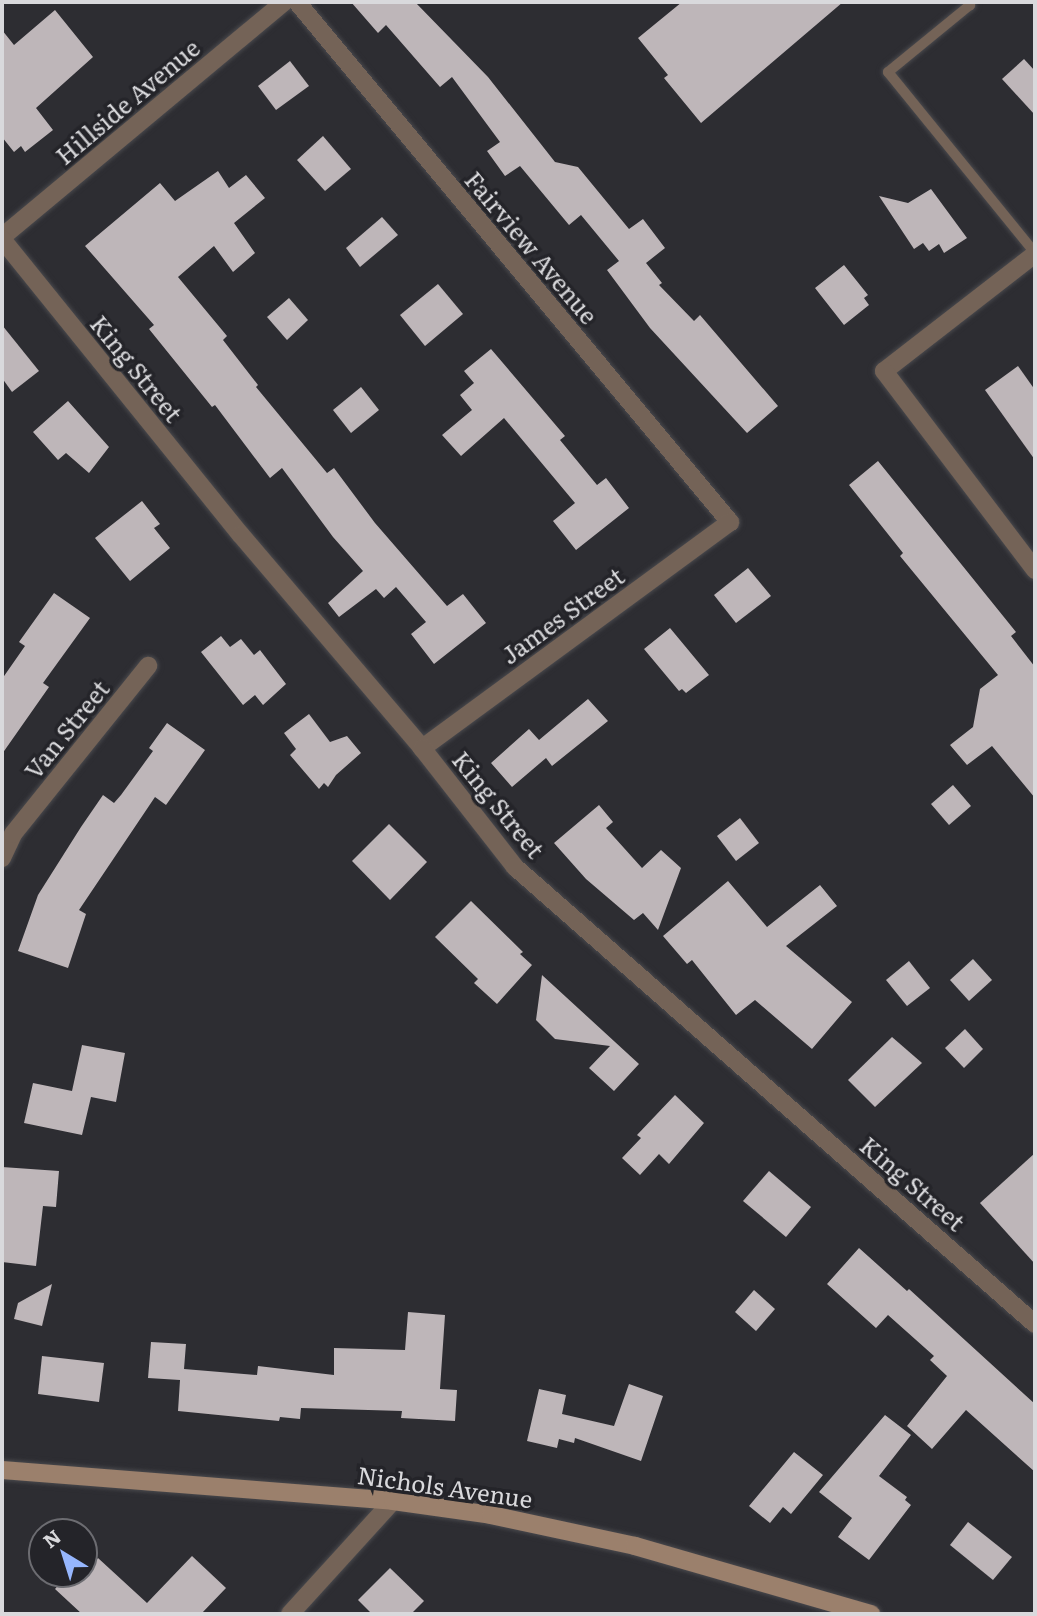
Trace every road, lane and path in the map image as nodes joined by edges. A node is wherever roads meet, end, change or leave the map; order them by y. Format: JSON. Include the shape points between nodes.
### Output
{"nodes":[{"id":1,"x":284,"y":2,"type":"edge"},
{"id":2,"x":297,"y":2,"type":"edge"},
{"id":3,"x":968,"y":2,"type":"edge"},
{"id":4,"x":2,"y":238,"type":"edge"},
{"id":5,"x":1035,"y":254,"type":"edge"},
{"id":6,"x":730,"y":522,"type":"joint"},
{"id":7,"x":1035,"y":570,"type":"edge"},
{"id":8,"x":148,"y":666,"type":"dead end"},
{"id":9,"x":422,"y":748,"type":"junction"},
{"id":10,"x":2,"y":858,"type":"edge"},
{"id":11,"x":1035,"y":1324,"type":"edge"},
{"id":12,"x":2,"y":1470,"type":"edge"},
{"id":13,"x":393,"y":1501,"type":"junction"},
{"id":14,"x":843,"y":1610,"type":"edge"},
{"id":15,"x":290,"y":1614,"type":"edge"},
{"id":16,"x":871,"y":1614,"type":"edge"}],
"edges":[{"from":1,"to":4,"type":"street","name":"Hillside Avenue"},
{"from":2,"to":6,"type":"street","name":"Fairview Avenue"},
{"from":3,"to":5,"type":"lane","via":[[970,5],[888,72]]},
{"from":4,"to":9,"type":"street","name":"King Street","via":[[242,535]]},
{"from":5,"to":7,"type":"street","via":[[884,371]]},
{"from":6,"to":9,"type":"street","name":"James Street"},
{"from":8,"to":10,"type":"street","name":"Van Street","via":[[13,834]]},
{"from":9,"to":11,"type":"street","name":"King Street","via":[[515,867]]},
{"from":12,"to":13,"type":"main road","name":"Nichols Avenue"},
{"from":13,"to":14,"type":"main road","name":"Nichols Avenue","via":[[563,1529],[722,1569]]},
{"from":13,"to":15,"type":"street"},
{"from":14,"to":16,"type":"main road","name":"Nichols Avenue"}]}
